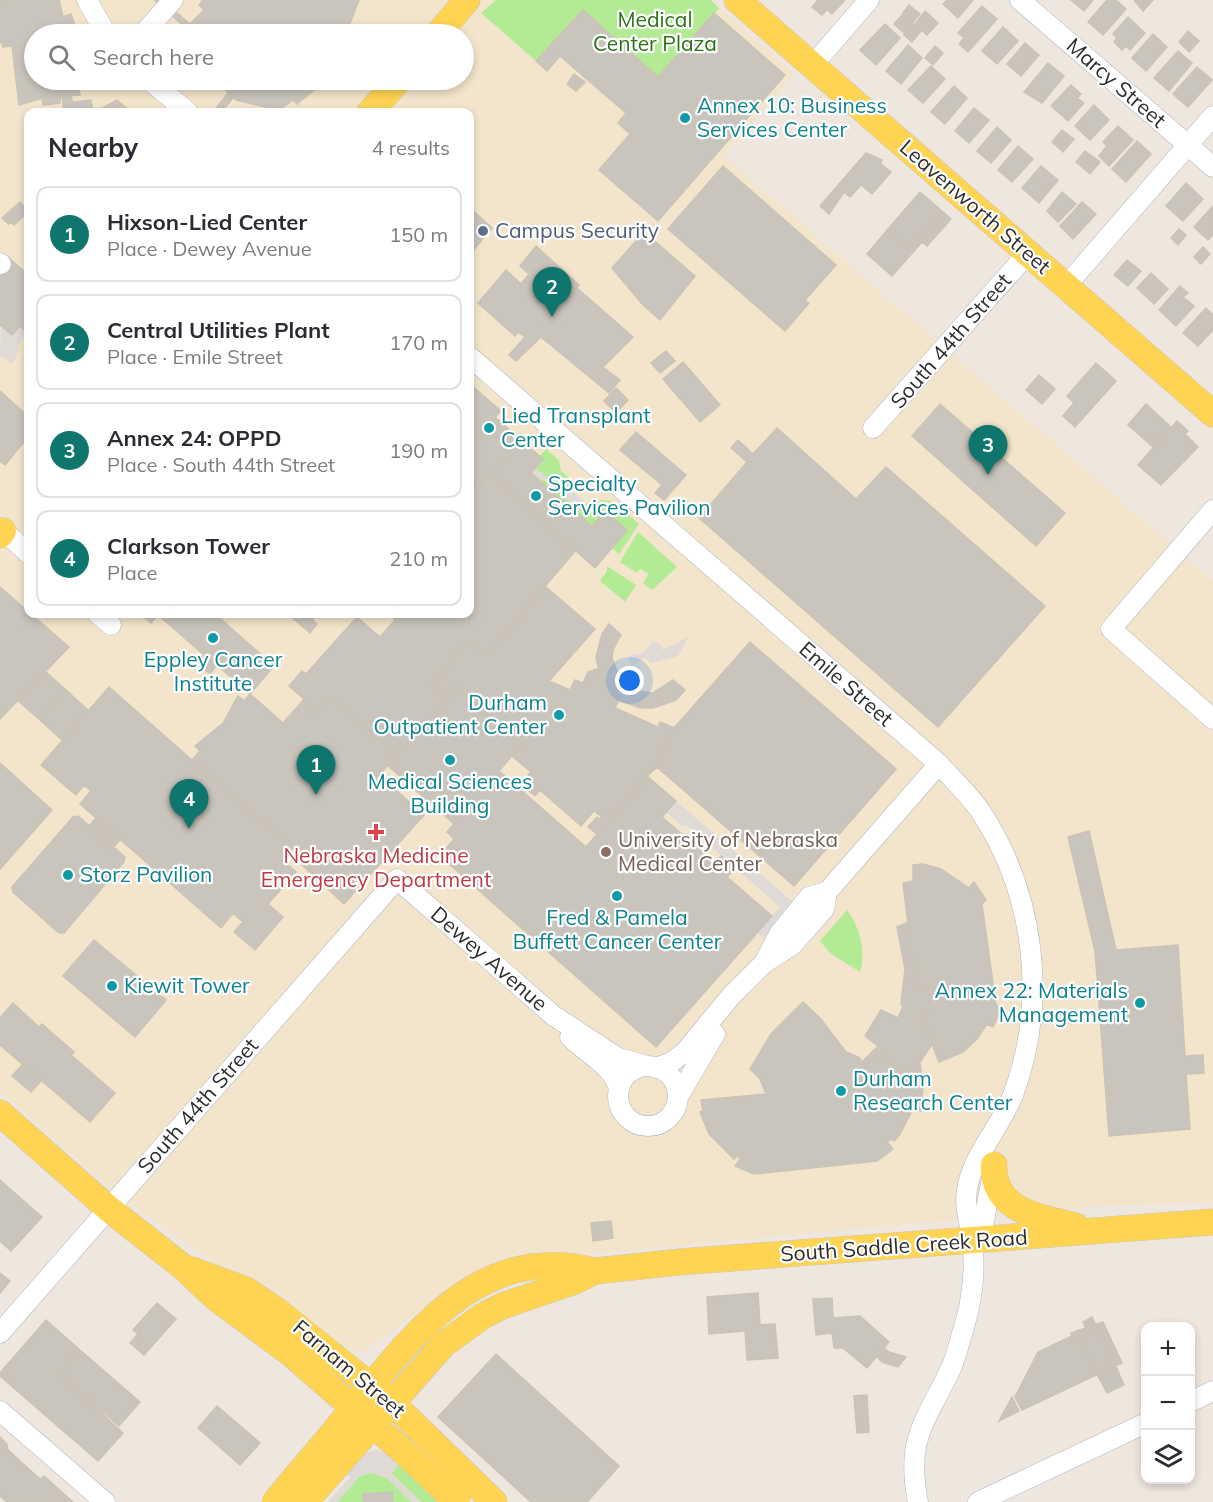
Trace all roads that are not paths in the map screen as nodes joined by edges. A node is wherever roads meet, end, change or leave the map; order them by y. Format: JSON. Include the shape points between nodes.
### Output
{"nodes":[{"id":1,"x":87,"y":0,"type":"edge"},
{"id":2,"x":173,"y":0,"type":"edge"},
{"id":3,"x":467,"y":0,"type":"edge"},
{"id":4,"x":737,"y":0,"type":"edge"},
{"id":5,"x":869,"y":0,"type":"edge"},
{"id":6,"x":1020,"y":0,"type":"edge"},
{"id":7,"x":100,"y":24,"type":"edge"},
{"id":8,"x":152,"y":24,"type":"edge"},
{"id":9,"x":447,"y":24,"type":"edge"},
{"id":10,"x":812,"y":66,"type":"junction"},
{"id":11,"x":162,"y":90,"type":"edge"},
{"id":12,"x":390,"y":90,"type":"edge"},
{"id":13,"x":183,"y":108,"type":"edge"},
{"id":14,"x":374,"y":108,"type":"edge"},
{"id":15,"x":1213,"y":116,"type":"edge"},
{"id":16,"x":1188,"y":145,"type":"junction"},
{"id":17,"x":1213,"y":167,"type":"edge"},
{"id":18,"x":1028,"y":253,"type":"junction"},
{"id":19,"x":1066,"y":286,"type":"junction"},
{"id":20,"x":474,"y":360,"type":"edge"},
{"id":21,"x":1213,"y":414,"type":"edge"},
{"id":22,"x":873,"y":428,"type":"dead end"},
{"id":23,"x":1213,"y":510,"type":"edge"},
{"id":24,"x":1,"y":531,"type":"edge"},
{"id":25,"x":24,"y":550,"type":"edge"},
{"id":26,"x":1213,"y":718,"type":"edge"},
{"id":27,"x":939,"y":765,"type":"junction"},
{"id":28,"x":397,"y":879,"type":"joint"},
{"id":29,"x":731,"y":996,"type":"junction"},
{"id":30,"x":554,"y":1016,"type":"junction"},
{"id":31,"x":651,"y":1067,"type":"junction"},
{"id":32,"x":619,"y":1090,"type":"junction"},
{"id":33,"x":678,"y":1098,"type":"junction"},
{"id":34,"x":1007,"y":1110,"type":"junction"},
{"id":35,"x":0,"y":1113,"type":"edge"},
{"id":36,"x":994,"y":1166,"type":"junction"},
{"id":37,"x":109,"y":1209,"type":"junction"},
{"id":38,"x":1213,"y":1222,"type":"edge"},
{"id":39,"x":1093,"y":1231,"type":"junction"},
{"id":40,"x":973,"y":1242,"type":"junction"},
{"id":41,"x":183,"y":1267,"type":"junction"},
{"id":42,"x":595,"y":1271,"type":"junction"},
{"id":43,"x":0,"y":1333,"type":"edge"},
{"id":44,"x":372,"y":1386,"type":"junction"},
{"id":45,"x":1213,"y":1391,"type":"edge"},
{"id":46,"x":1195,"y":1399,"type":"edge"},
{"id":47,"x":392,"y":1404,"type":"junction"},
{"id":48,"x":354,"y":1408,"type":"junction"},
{"id":49,"x":0,"y":1411,"type":"edge"},
{"id":50,"x":374,"y":1425,"type":"junction"},
{"id":51,"x":1141,"y":1425,"type":"edge"},
{"id":52,"x":105,"y":1502,"type":"edge"},
{"id":53,"x":275,"y":1502,"type":"edge"},
{"id":54,"x":305,"y":1502,"type":"edge"},
{"id":55,"x":457,"y":1502,"type":"edge"},
{"id":56,"x":494,"y":1502,"type":"edge"},
{"id":57,"x":918,"y":1502,"type":"edge"},
{"id":58,"x":978,"y":1502,"type":"edge"}],
"edges":[{"from":1,"to":7,"type":"street"},
{"from":2,"to":8,"type":"street"},
{"from":3,"to":9,"type":"main road"},
{"from":4,"to":10,"type":"main road","name":"Leavenworth Street"},
{"from":5,"to":10,"type":"street"},
{"from":6,"to":16,"type":"street","name":"Marcy Street"},
{"from":10,"to":18,"type":"main road","name":"Leavenworth Street"},
{"from":11,"to":13,"type":"street"},
{"from":12,"to":14,"type":"main road"},
{"from":15,"to":16,"type":"street"},
{"from":16,"to":17,"type":"street","name":"Marcy Street"},
{"from":16,"to":19,"type":"street"},
{"from":18,"to":19,"type":"main road","name":"Leavenworth Street"},
{"from":18,"to":22,"type":"street","name":"South 44th Street"},
{"from":19,"to":21,"type":"main road","name":"Leavenworth Street"},
{"from":20,"to":27,"type":"street","name":"Emile Street"},
{"from":23,"to":26,"type":"street","via":[[1111,630]]},
{"from":24,"to":25,"type":"street"},
{"from":27,"to":29,"type":"street","via":[[827,892],[824,909],[792,945],[764,963]]},
{"from":27,"to":34,"type":"street","name":"Emile Street","via":[[980,810],[1014,879],[1028,926],[1031,1010],[1024,1057]]},
{"from":28,"to":30,"type":"street","name":"Dewey Avenue"},
{"from":28,"to":37,"type":"street","name":"South 44th Street"},
{"from":29,"to":31,"type":"street","via":[[685,1052],[670,1063]]},
{"from":29,"to":33,"type":"street","via":[[722,1024]]},
{"from":30,"to":31,"type":"street","name":"Dewey Avenue","via":[[618,1058]]},
{"from":30,"to":32,"type":"street","name":"Dewey Avenue","via":[[566,1033],[617,1079]]},
{"from":31,"to":32,"type":"street","via":[[628,1073]]},
{"from":31,"to":33,"type":"street","via":[[672,1079]]},
{"from":32,"to":33,"type":"street","via":[[621,1110],[627,1118],[645,1126],[671,1115]]},
{"from":34,"to":36,"type":"street","name":"Emile Street"},
{"from":34,"to":40,"type":"street","name":"Emile Street","via":[[968,1182],[965,1212]]},
{"from":35,"to":37,"type":"main road","name":"Farnam Street"},
{"from":36,"to":39,"type":"main road","via":[[995,1184],[1009,1204],[1032,1215]]},
{"from":36,"to":40,"type":"street","name":"Emile Street","via":[[984,1221]]},
{"from":37,"to":41,"type":"main road","name":"Farnam Street"},
{"from":37,"to":43,"type":"street","name":"South 44th Street"},
{"from":38,"to":39,"type":"main road","name":"South Saddle Creek Road"},
{"from":39,"to":40,"type":"main road","name":"South Saddle Creek Road"},
{"from":40,"to":42,"type":"main road","name":"South Saddle Creek Road"},
{"from":40,"to":57,"type":"street","name":"Emile Street","via":[[969,1312],[952,1364],[922,1421],[915,1447],[913,1475]]},
{"from":41,"to":44,"type":"main road","name":"Farnam Street","via":[[246,1290]]},
{"from":41,"to":48,"type":"main road","name":"Farnam Street","via":[[217,1299],[289,1352]]},
{"from":42,"to":44,"type":"main road","name":"South Saddle Creek Road","via":[[567,1264],[530,1266],[478,1286],[433,1318]]},
{"from":42,"to":47,"type":"main road","name":"South Saddle Creek Road","via":[[502,1306],[462,1329]]},
{"from":44,"to":47,"type":"main road","name":"Farnam Street"},
{"from":44,"to":48,"type":"main road","name":"South Saddle Creek Road"},
{"from":45,"to":46,"type":"street"},
{"from":47,"to":50,"type":"main road","name":"South Saddle Creek Road"},
{"from":47,"to":56,"type":"main road","name":"Farnam Street"},
{"from":48,"to":50,"type":"main road","name":"Farnam Street"},
{"from":48,"to":53,"type":"main road","name":"South Saddle Creek Road"},
{"from":49,"to":52,"type":"street"},
{"from":50,"to":54,"type":"main road","name":"South Saddle Creek Road"},
{"from":50,"to":55,"type":"main road","name":"Farnam Street"},
{"from":51,"to":58,"type":"street"}]}
